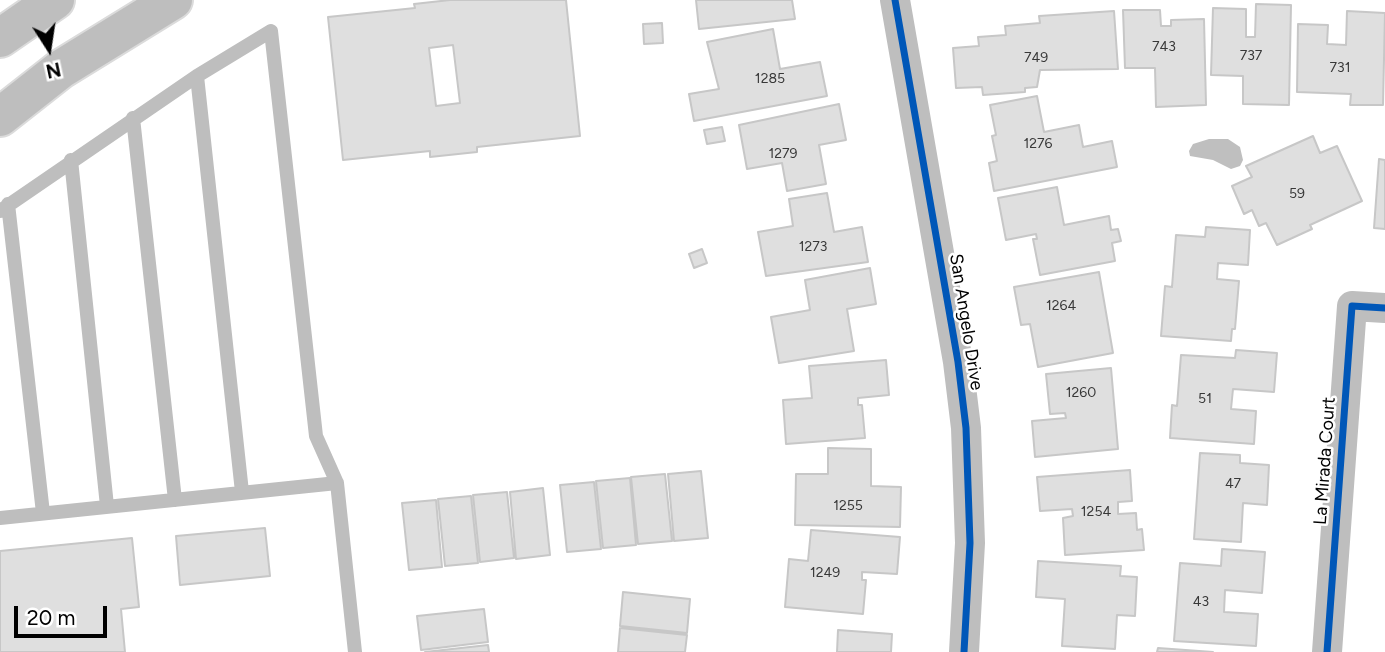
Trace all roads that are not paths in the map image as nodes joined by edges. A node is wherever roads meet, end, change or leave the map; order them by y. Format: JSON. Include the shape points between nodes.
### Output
{"nodes":[{"id":1,"x":55,"y":0,"type":"edge"},
{"id":2,"x":173,"y":0,"type":"edge"},
{"id":3,"x":895,"y":0,"type":"edge"},
{"id":4,"x":0,"y":38,"type":"edge"},
{"id":5,"x":197,"y":76,"type":"junction"},
{"id":6,"x":0,"y":117,"type":"edge"},
{"id":7,"x":133,"y":118,"type":"junction"},
{"id":8,"x":71,"y":160,"type":"junction"},
{"id":9,"x":4,"y":208,"type":"edge"},
{"id":10,"x":1385,"y":308,"type":"edge"},
{"id":11,"x":337,"y":482,"type":"junction"},
{"id":12,"x":242,"y":492,"type":"junction"},
{"id":13,"x":175,"y":500,"type":"junction"},
{"id":14,"x":107,"y":506,"type":"junction"},
{"id":15,"x":43,"y":513,"type":"junction"},
{"id":16,"x":0,"y":518,"type":"edge"},
{"id":17,"x":355,"y":652,"type":"edge"},
{"id":18,"x":964,"y":652,"type":"edge"},
{"id":19,"x":1327,"y":652,"type":"edge"}],
"edges":[{"from":1,"to":4,"type":"highway"},
{"from":2,"to":6,"type":"highway","via":[[61,69]]},
{"from":3,"to":18,"type":"street","name":"San Angelo Drive","via":[[967,428],[970,543]]},
{"from":5,"to":7,"type":"lane"},
{"from":5,"to":11,"type":"lane","via":[[271,31],[316,436]]},
{"from":5,"to":12,"type":"lane"},
{"from":7,"to":8,"type":"lane"},
{"from":7,"to":13,"type":"lane"},
{"from":8,"to":9,"type":"lane"},
{"from":8,"to":14,"type":"lane"},
{"from":9,"to":15,"type":"lane"},
{"from":10,"to":19,"type":"street","name":"La Mirada Court","via":[[1352,306]]},
{"from":11,"to":12,"type":"lane"},
{"from":11,"to":17,"type":"lane"},
{"from":12,"to":13,"type":"lane"},
{"from":13,"to":14,"type":"lane"},
{"from":14,"to":15,"type":"lane"},
{"from":15,"to":16,"type":"lane"}]}
